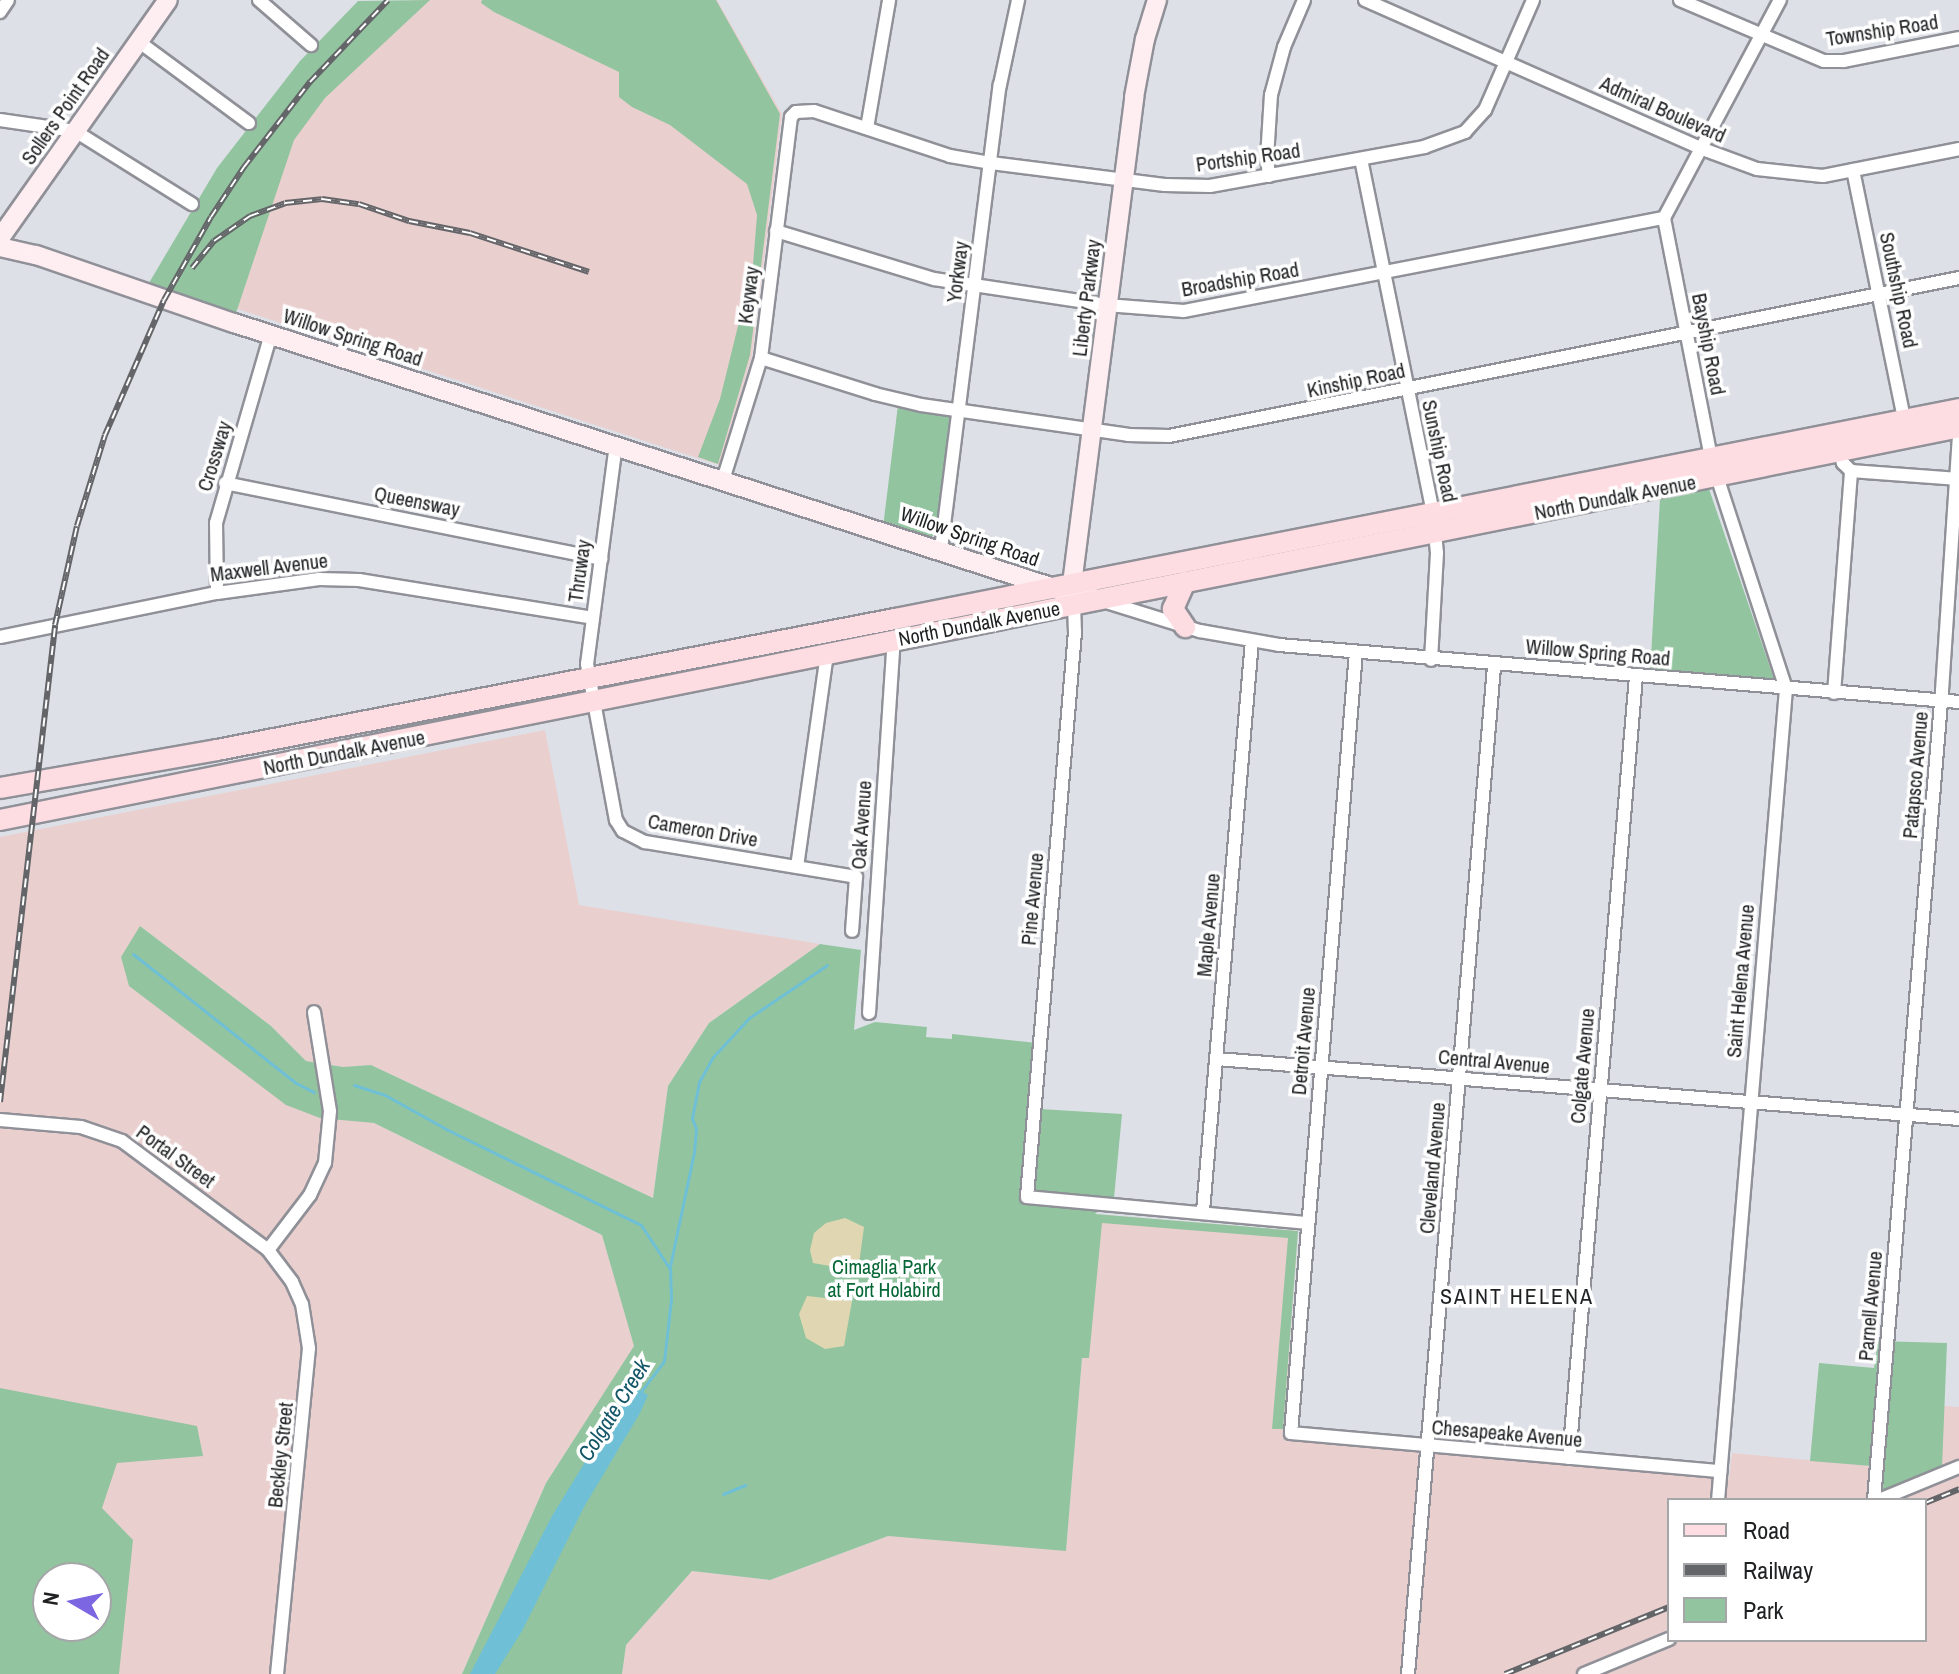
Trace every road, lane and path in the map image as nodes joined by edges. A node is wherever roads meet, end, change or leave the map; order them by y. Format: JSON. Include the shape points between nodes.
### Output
{"nodes":[{"id":1,"x":8,"y":0,"type":"edge"},
{"id":2,"x":168,"y":0,"type":"edge"},
{"id":3,"x":259,"y":0,"type":"edge"},
{"id":4,"x":1018,"y":0,"type":"edge"},
{"id":5,"x":1157,"y":0,"type":"edge"},
{"id":6,"x":1304,"y":0,"type":"edge"},
{"id":7,"x":1365,"y":0,"type":"edge"},
{"id":8,"x":1533,"y":0,"type":"edge"},
{"id":9,"x":1680,"y":0,"type":"edge"},
{"id":10,"x":1780,"y":0,"type":"edge"},
{"id":11,"x":885,"y":1,"type":"edge"},
{"id":12,"x":0,"y":12,"type":"edge"},
{"id":13,"x":1761,"y":35,"type":"junction"},
{"id":14,"x":1959,"y":38,"type":"edge"},
{"id":15,"x":138,"y":41,"type":"junction"},
{"id":16,"x":311,"y":45,"type":"dead end"},
{"id":17,"x":1506,"y":62,"type":"junction"},
{"id":18,"x":796,"y":112,"type":"joint"},
{"id":19,"x":0,"y":120,"type":"edge"},
{"id":20,"x":249,"y":123,"type":"dead end"},
{"id":21,"x":867,"y":128,"type":"junction"},
{"id":22,"x":75,"y":131,"type":"junction"},
{"id":23,"x":1700,"y":148,"type":"junction"},
{"id":24,"x":1959,"y":149,"type":"edge"},
{"id":25,"x":1361,"y":159,"type":"junction"},
{"id":26,"x":991,"y":163,"type":"junction"},
{"id":27,"x":1853,"y":170,"type":"junction"},
{"id":28,"x":1269,"y":176,"type":"junction"},
{"id":29,"x":1123,"y":180,"type":"junction"},
{"id":30,"x":192,"y":204,"type":"dead end"},
{"id":31,"x":1664,"y":218,"type":"junction"},
{"id":32,"x":776,"y":231,"type":"junction"},
{"id":33,"x":0,"y":238,"type":"edge"},
{"id":34,"x":0,"y":247,"type":"edge"},
{"id":35,"x":1384,"y":273,"type":"junction"},
{"id":36,"x":1959,"y":278,"type":"edge"},
{"id":37,"x":976,"y":287,"type":"junction"},
{"id":38,"x":1880,"y":295,"type":"junction"},
{"id":39,"x":1106,"y":305,"type":"junction"},
{"id":40,"x":1687,"y":332,"type":"junction"},
{"id":41,"x":271,"y":334,"type":"junction"},
{"id":42,"x":761,"y":358,"type":"junction"},
{"id":43,"x":1407,"y":390,"type":"junction"},
{"id":44,"x":1959,"y":409,"type":"edge"},
{"id":45,"x":960,"y":410,"type":"junction"},
{"id":46,"x":1904,"y":419,"type":"junction"},
{"id":47,"x":1959,"y":427,"type":"edge"},
{"id":48,"x":1092,"y":428,"type":"junction"},
{"id":49,"x":1959,"y":437,"type":"edge"},
{"id":50,"x":616,"y":444,"type":"junction"},
{"id":51,"x":1839,"y":450,"type":"junction"},
{"id":52,"x":1714,"y":467,"type":"junction"},
{"id":53,"x":1851,"y":471,"type":"junction"},
{"id":54,"x":1958,"y":479,"type":"edge"},
{"id":55,"x":723,"y":480,"type":"junction"},
{"id":56,"x":225,"y":483,"type":"junction"},
{"id":57,"x":1434,"y":523,"type":"junction"},
{"id":58,"x":941,"y":549,"type":"junction"},
{"id":59,"x":601,"y":559,"type":"junction"},
{"id":60,"x":1185,"y":582,"type":"junction"},
{"id":61,"x":1068,"y":592,"type":"junction"},
{"id":62,"x":217,"y":593,"type":"junction"},
{"id":63,"x":1098,"y":599,"type":"junction"},
{"id":64,"x":593,"y":618,"type":"junction"},
{"id":65,"x":1185,"y":627,"type":"junction"},
{"id":66,"x":0,"y":637,"type":"edge"},
{"id":67,"x":894,"y":640,"type":"junction"},
{"id":68,"x":1252,"y":641,"type":"junction"},
{"id":69,"x":1356,"y":652,"type":"junction"},
{"id":70,"x":827,"y":654,"type":"junction"},
{"id":71,"x":1431,"y":660,"type":"junction"},
{"id":72,"x":1494,"y":666,"type":"junction"},
{"id":73,"x":589,"y":676,"type":"junction"},
{"id":74,"x":1636,"y":677,"type":"junction"},
{"id":75,"x":1786,"y":689,"type":"junction"},
{"id":76,"x":1834,"y":693,"type":"junction"},
{"id":77,"x":1941,"y":701,"type":"junction"},
{"id":78,"x":1959,"y":702,"type":"edge"},
{"id":79,"x":593,"y":703,"type":"junction"},
{"id":80,"x":0,"y":788,"type":"edge"},
{"id":81,"x":0,"y":820,"type":"edge"},
{"id":82,"x":797,"y":867,"type":"junction"},
{"id":83,"x":852,"y":931,"type":"dead end"},
{"id":84,"x":314,"y":1012,"type":"dead end"},
{"id":85,"x":869,"y":1013,"type":"dead end"},
{"id":86,"x":1217,"y":1059,"type":"junction"},
{"id":87,"x":1320,"y":1066,"type":"junction"},
{"id":88,"x":1459,"y":1078,"type":"junction"},
{"id":89,"x":1601,"y":1090,"type":"junction"},
{"id":90,"x":1750,"y":1102,"type":"junction"},
{"id":91,"x":1906,"y":1116,"type":"junction"},
{"id":92,"x":1959,"y":1119,"type":"edge"},
{"id":93,"x":0,"y":1120,"type":"edge"},
{"id":94,"x":1203,"y":1211,"type":"junction"},
{"id":95,"x":1308,"y":1223,"type":"junction"},
{"id":96,"x":268,"y":1250,"type":"junction"},
{"id":97,"x":1291,"y":1433,"type":"joint"},
{"id":98,"x":1429,"y":1446,"type":"junction"},
{"id":99,"x":1569,"y":1458,"type":"junction"},
{"id":100,"x":1959,"y":1467,"type":"edge"},
{"id":101,"x":1720,"y":1471,"type":"junction"},
{"id":102,"x":1718,"y":1498,"type":"edge"},
{"id":103,"x":1876,"y":1498,"type":"edge"},
{"id":104,"x":1881,"y":1498,"type":"edge"},
{"id":105,"x":1667,"y":1640,"type":"edge"},
{"id":106,"x":277,"y":1674,"type":"edge"},
{"id":107,"x":1408,"y":1674,"type":"edge"},
{"id":108,"x":1584,"y":1674,"type":"edge"}],
"edges":[{"from":1,"to":12,"type":"street"},
{"from":2,"to":15,"type":"street","name":"Sollers Point Road"},
{"from":3,"to":16,"type":"street"},
{"from":4,"to":26,"type":"street","name":"Yorkway","via":[[1005,54]]},
{"from":5,"to":29,"type":"street","name":"Liberty Parkway","via":[[1139,68]]},
{"from":6,"to":28,"type":"street","via":[[1271,95]]},
{"from":7,"to":17,"type":"street","name":"Admiral Boulevard"},
{"from":8,"to":17,"type":"street","name":"Portship Road"},
{"from":9,"to":13,"type":"street","name":"Township Road"},
{"from":10,"to":13,"type":"street"},
{"from":11,"to":21,"type":"street"},
{"from":13,"to":14,"type":"street","name":"Township Road","via":[[1824,61]]},
{"from":13,"to":23,"type":"street"},
{"from":15,"to":20,"type":"street"},
{"from":15,"to":22,"type":"street","name":"Sollers Point Road"},
{"from":17,"to":23,"type":"street","name":"Admiral Boulevard"},
{"from":17,"to":25,"type":"street","name":"Portship Road","via":[[1485,110],[1465,132],[1424,147]]},
{"from":18,"to":21,"type":"street","name":"Portship Road"},
{"from":18,"to":32,"type":"street","name":"Keyway","via":[[791,117]]},
{"from":19,"to":22,"type":"street"},
{"from":21,"to":26,"type":"street","name":"Portship Road","via":[[950,156]]},
{"from":22,"to":30,"type":"street"},
{"from":22,"to":33,"type":"street","name":"Sollers Point Road"},
{"from":23,"to":27,"type":"street","name":"Admiral Boulevard","via":[[1780,173],[1823,176]]},
{"from":23,"to":31,"type":"street"},
{"from":24,"to":27,"type":"street","name":"Admiral Boulevard"},
{"from":25,"to":28,"type":"street","name":"Portship Road"},
{"from":25,"to":35,"type":"street","name":"Sunship Road"},
{"from":26,"to":29,"type":"street","name":"Portship Road"},
{"from":26,"to":37,"type":"street","name":"Yorkway"},
{"from":27,"to":38,"type":"street","name":"Southship Road"},
{"from":28,"to":29,"type":"street","name":"Portship Road","via":[[1200,186]]},
{"from":29,"to":39,"type":"street","name":"Liberty Parkway"},
{"from":31,"to":35,"type":"street","name":"Broadship Road"},
{"from":31,"to":40,"type":"street","name":"Bayship Road"},
{"from":32,"to":37,"type":"street","name":"Broadship Road","via":[[914,274]]},
{"from":32,"to":42,"type":"street","name":"Keyway"},
{"from":34,"to":41,"type":"street","name":"Willow Spring Road"},
{"from":35,"to":39,"type":"street","name":"Broadship Road","via":[[1184,311]]},
{"from":35,"to":43,"type":"street","name":"Sunship Road"},
{"from":36,"to":38,"type":"street","name":"Kinship Road"},
{"from":37,"to":39,"type":"street","name":"Broadship Road"},
{"from":37,"to":45,"type":"street","name":"Yorkway"},
{"from":38,"to":40,"type":"street","name":"Kinship Road"},
{"from":38,"to":46,"type":"street","name":"Southship Road"},
{"from":39,"to":48,"type":"street","name":"Liberty Parkway"},
{"from":40,"to":43,"type":"street","name":"Kinship Road"},
{"from":40,"to":52,"type":"street","name":"Bayship Road"},
{"from":41,"to":50,"type":"street","name":"Willow Spring Road"},
{"from":41,"to":56,"type":"street","name":"Crossway"},
{"from":42,"to":45,"type":"street","name":"Kinship Road","via":[[875,394]]},
{"from":42,"to":55,"type":"street","name":"Keyway"},
{"from":43,"to":48,"type":"street","name":"Kinship Road","via":[[1180,435],[1152,437]]},
{"from":43,"to":57,"type":"street","name":"Sunship Road"},
{"from":44,"to":46,"type":"main road","name":"North Dundalk Avenue"},
{"from":45,"to":48,"type":"street","name":"Kinship Road"},
{"from":45,"to":58,"type":"street","name":"Yorkway"},
{"from":46,"to":52,"type":"main road","name":"North Dundalk Avenue"},
{"from":47,"to":51,"type":"main road","name":"North Dundalk Avenue"},
{"from":48,"to":61,"type":"street","name":"Liberty Parkway"},
{"from":49,"to":54,"type":"street","name":"Patapsco Avenue"},
{"from":50,"to":55,"type":"street","name":"Willow Spring Road"},
{"from":50,"to":59,"type":"street","name":"Thruway"},
{"from":51,"to":52,"type":"main road","name":"North Dundalk Avenue"},
{"from":51,"to":53,"type":"street"},
{"from":52,"to":57,"type":"main road","name":"North Dundalk Avenue"},
{"from":52,"to":75,"type":"street","name":"Saint Helena Avenue"},
{"from":53,"to":54,"type":"street"},
{"from":53,"to":76,"type":"street"},
{"from":54,"to":77,"type":"street","name":"Patapsco Avenue"},
{"from":55,"to":58,"type":"street","name":"Willow Spring Road"},
{"from":56,"to":59,"type":"street","name":"Queensway"},
{"from":56,"to":62,"type":"street","name":"Crossway","via":[[215,533]]},
{"from":57,"to":60,"type":"main road","name":"North Dundalk Avenue"},
{"from":57,"to":61,"type":"main road","name":"North Dundalk Avenue"},
{"from":57,"to":71,"type":"street","name":"Sunship Road"},
{"from":58,"to":61,"type":"street","name":"Willow Spring Road"},
{"from":59,"to":64,"type":"street","name":"Thruway"},
{"from":60,"to":63,"type":"main road","name":"North Dundalk Avenue"},
{"from":60,"to":65,"type":"main road","via":[[1173,609]]},
{"from":61,"to":63,"type":"main road","name":"North Dundalk Avenue"},
{"from":61,"to":67,"type":"main road","name":"North Dundalk Avenue"},
{"from":61,"to":73,"type":"main road","name":"North Dundalk Avenue"},
{"from":61,"to":94,"type":"street","name":"Pine Avenue","via":[[1075,632],[1027,1197]]},
{"from":62,"to":64,"type":"street","name":"Maxwell Avenue","via":[[343,579]]},
{"from":62,"to":66,"type":"street","name":"Maxwell Avenue"},
{"from":63,"to":65,"type":"street","name":"Willow Spring Road"},
{"from":64,"to":73,"type":"street","name":"Thruway"},
{"from":65,"to":68,"type":"street","name":"Willow Spring Road"},
{"from":67,"to":70,"type":"main road","name":"North Dundalk Avenue"},
{"from":67,"to":85,"type":"street","name":"Oak Avenue"},
{"from":68,"to":69,"type":"street","name":"Willow Spring Road"},
{"from":68,"to":86,"type":"street","name":"Maple Avenue"},
{"from":69,"to":71,"type":"street","name":"Willow Spring Road"},
{"from":69,"to":87,"type":"street","name":"Detroit Avenue"},
{"from":70,"to":79,"type":"main road","name":"North Dundalk Avenue"},
{"from":70,"to":82,"type":"street"},
{"from":71,"to":72,"type":"street","name":"Willow Spring Road"},
{"from":72,"to":74,"type":"street","name":"Willow Spring Road"},
{"from":72,"to":88,"type":"street","name":"Cleveland Avenue"},
{"from":73,"to":79,"type":"street","name":"Thruway"},
{"from":73,"to":80,"type":"main road","name":"North Dundalk Avenue"},
{"from":74,"to":75,"type":"street","name":"Willow Spring Road"},
{"from":74,"to":89,"type":"street","name":"Colgate Avenue"},
{"from":75,"to":76,"type":"street","name":"Willow Spring Road"},
{"from":75,"to":90,"type":"street","name":"Saint Helena Avenue"},
{"from":76,"to":77,"type":"street","name":"Willow Spring Road"},
{"from":77,"to":78,"type":"street","name":"Willow Spring Road"},
{"from":77,"to":91,"type":"street","name":"Patapsco Avenue"},
{"from":79,"to":81,"type":"main road","name":"North Dundalk Avenue"},
{"from":79,"to":82,"type":"street","name":"Cameron Drive","via":[[613,812],[623,831],[645,842]]},
{"from":82,"to":83,"type":"street","name":"Cameron Drive","via":[[856,877]]},
{"from":84,"to":96,"type":"street","via":[[330,1111],[325,1163],[310,1195]]},
{"from":86,"to":87,"type":"street","name":"Central Avenue"},
{"from":86,"to":94,"type":"street","name":"Maple Avenue"},
{"from":87,"to":88,"type":"street","name":"Central Avenue"},
{"from":87,"to":95,"type":"street","name":"Detroit Avenue"},
{"from":88,"to":89,"type":"street","name":"Central Avenue"},
{"from":88,"to":98,"type":"street","name":"Cleveland Avenue"},
{"from":89,"to":90,"type":"street","name":"Central Avenue"},
{"from":89,"to":99,"type":"street","name":"Colgate Avenue"},
{"from":90,"to":91,"type":"street","name":"Central Avenue"},
{"from":90,"to":101,"type":"street","name":"Saint Helena Avenue"},
{"from":91,"to":92,"type":"street","name":"Central Avenue"},
{"from":91,"to":103,"type":"street","name":"Parnell Avenue"},
{"from":93,"to":96,"type":"street","name":"Portal Street","via":[[81,1127],[115,1137]]},
{"from":94,"to":95,"type":"street"},
{"from":95,"to":97,"type":"street","name":"Detroit Avenue"},
{"from":96,"to":106,"type":"street","name":"Beckley Street","via":[[302,1304],[309,1348]]},
{"from":97,"to":98,"type":"street","name":"Chesapeake Avenue"},
{"from":98,"to":99,"type":"street","name":"Chesapeake Avenue"},
{"from":98,"to":107,"type":"street","name":"Cleveland Avenue"},
{"from":99,"to":101,"type":"street","name":"Chesapeake Avenue"},
{"from":100,"to":104,"type":"street"},
{"from":101,"to":102,"type":"street","name":"Saint Helena Avenue"},
{"from":105,"to":108,"type":"street"}]}
